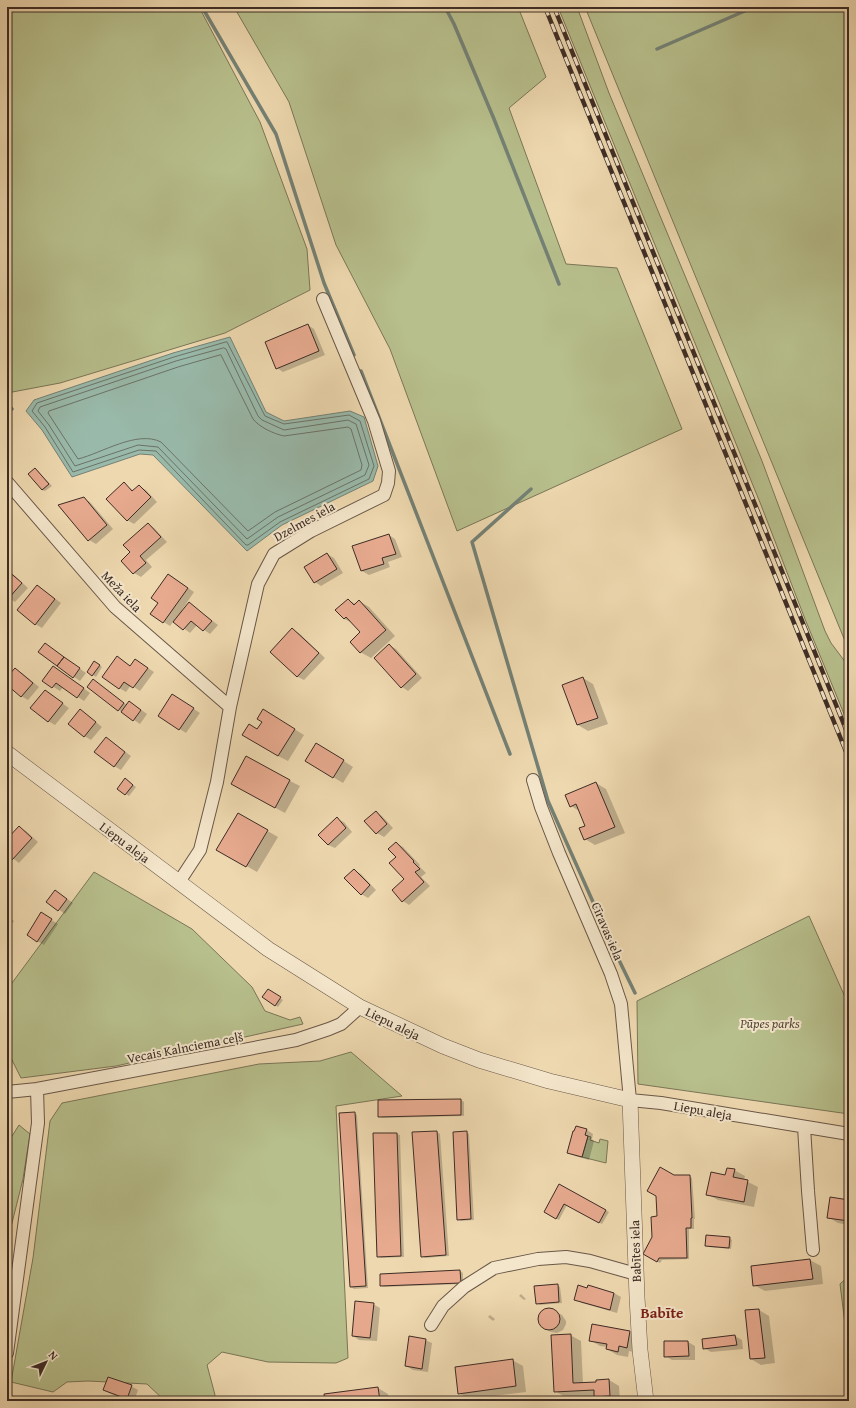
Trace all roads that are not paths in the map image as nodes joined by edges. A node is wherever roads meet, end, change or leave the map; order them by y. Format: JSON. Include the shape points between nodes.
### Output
{"nodes":[{"id":1,"x":323,"y":299,"type":"dead end"},
{"id":2,"x":7,"y":482,"type":"edge"},
{"id":3,"x":230,"y":707,"type":"junction"},
{"id":4,"x":7,"y":753,"type":"edge"},
{"id":5,"x":533,"y":780,"type":"dead end"},
{"id":6,"x":179,"y":882,"type":"junction"},
{"id":7,"x":360,"y":1007,"type":"junction"},
{"id":8,"x":36,"y":1090,"type":"junction"},
{"id":9,"x":7,"y":1092,"type":"edge"},
{"id":10,"x":630,"y":1100,"type":"junction"},
{"id":11,"x":804,"y":1127,"type":"junction"},
{"id":12,"x":849,"y":1134,"type":"edge"},
{"id":13,"x":813,"y":1250,"type":"dead end"},
{"id":14,"x":636,"y":1274,"type":"junction"},
{"id":15,"x":431,"y":1325,"type":"dead end"},
{"id":16,"x":7,"y":1353,"type":"edge"},
{"id":17,"x":646,"y":1401,"type":"edge"}],
"edges":[{"from":1,"to":3,"type":"street","name":"Dzelmes iela","via":[[374,421],[389,471],[388,483],[384,495],[311,531],[274,554],[258,584]]},
{"from":2,"to":3,"type":"street","name":"Meža iela","via":[[115,607]]},
{"from":3,"to":6,"type":"street","name":"Dzelmes iela","via":[[217,782],[200,850]]},
{"from":4,"to":6,"type":"street","name":"Liepu aleja"},
{"from":5,"to":10,"type":"street","name":"Cīravas iela","via":[[541,807],[612,974],[622,1004]]},
{"from":6,"to":7,"type":"street","name":"Liepu aleja","via":[[268,949]]},
{"from":7,"to":8,"type":"street","name":"Vecais Kalnciema ceļš","via":[[341,1024],[296,1040]]},
{"from":7,"to":10,"type":"street","name":"Liepu aleja","via":[[479,1060],[549,1081]]},
{"from":8,"to":9,"type":"street","name":"Vecais Kalnciema ceļš"},
{"from":8,"to":16,"type":"street","via":[[38,1123]]},
{"from":10,"to":11,"type":"street","name":"Liepu aleja"},
{"from":10,"to":14,"type":"street","name":"Babītes iela"},
{"from":11,"to":12,"type":"street","name":"Liepu aleja"},
{"from":11,"to":13,"type":"street"},
{"from":14,"to":15,"type":"street","via":[[566,1257],[538,1258],[494,1268],[464,1287],[448,1301]]},
{"from":14,"to":17,"type":"street","name":"Babītes iela"}]}
